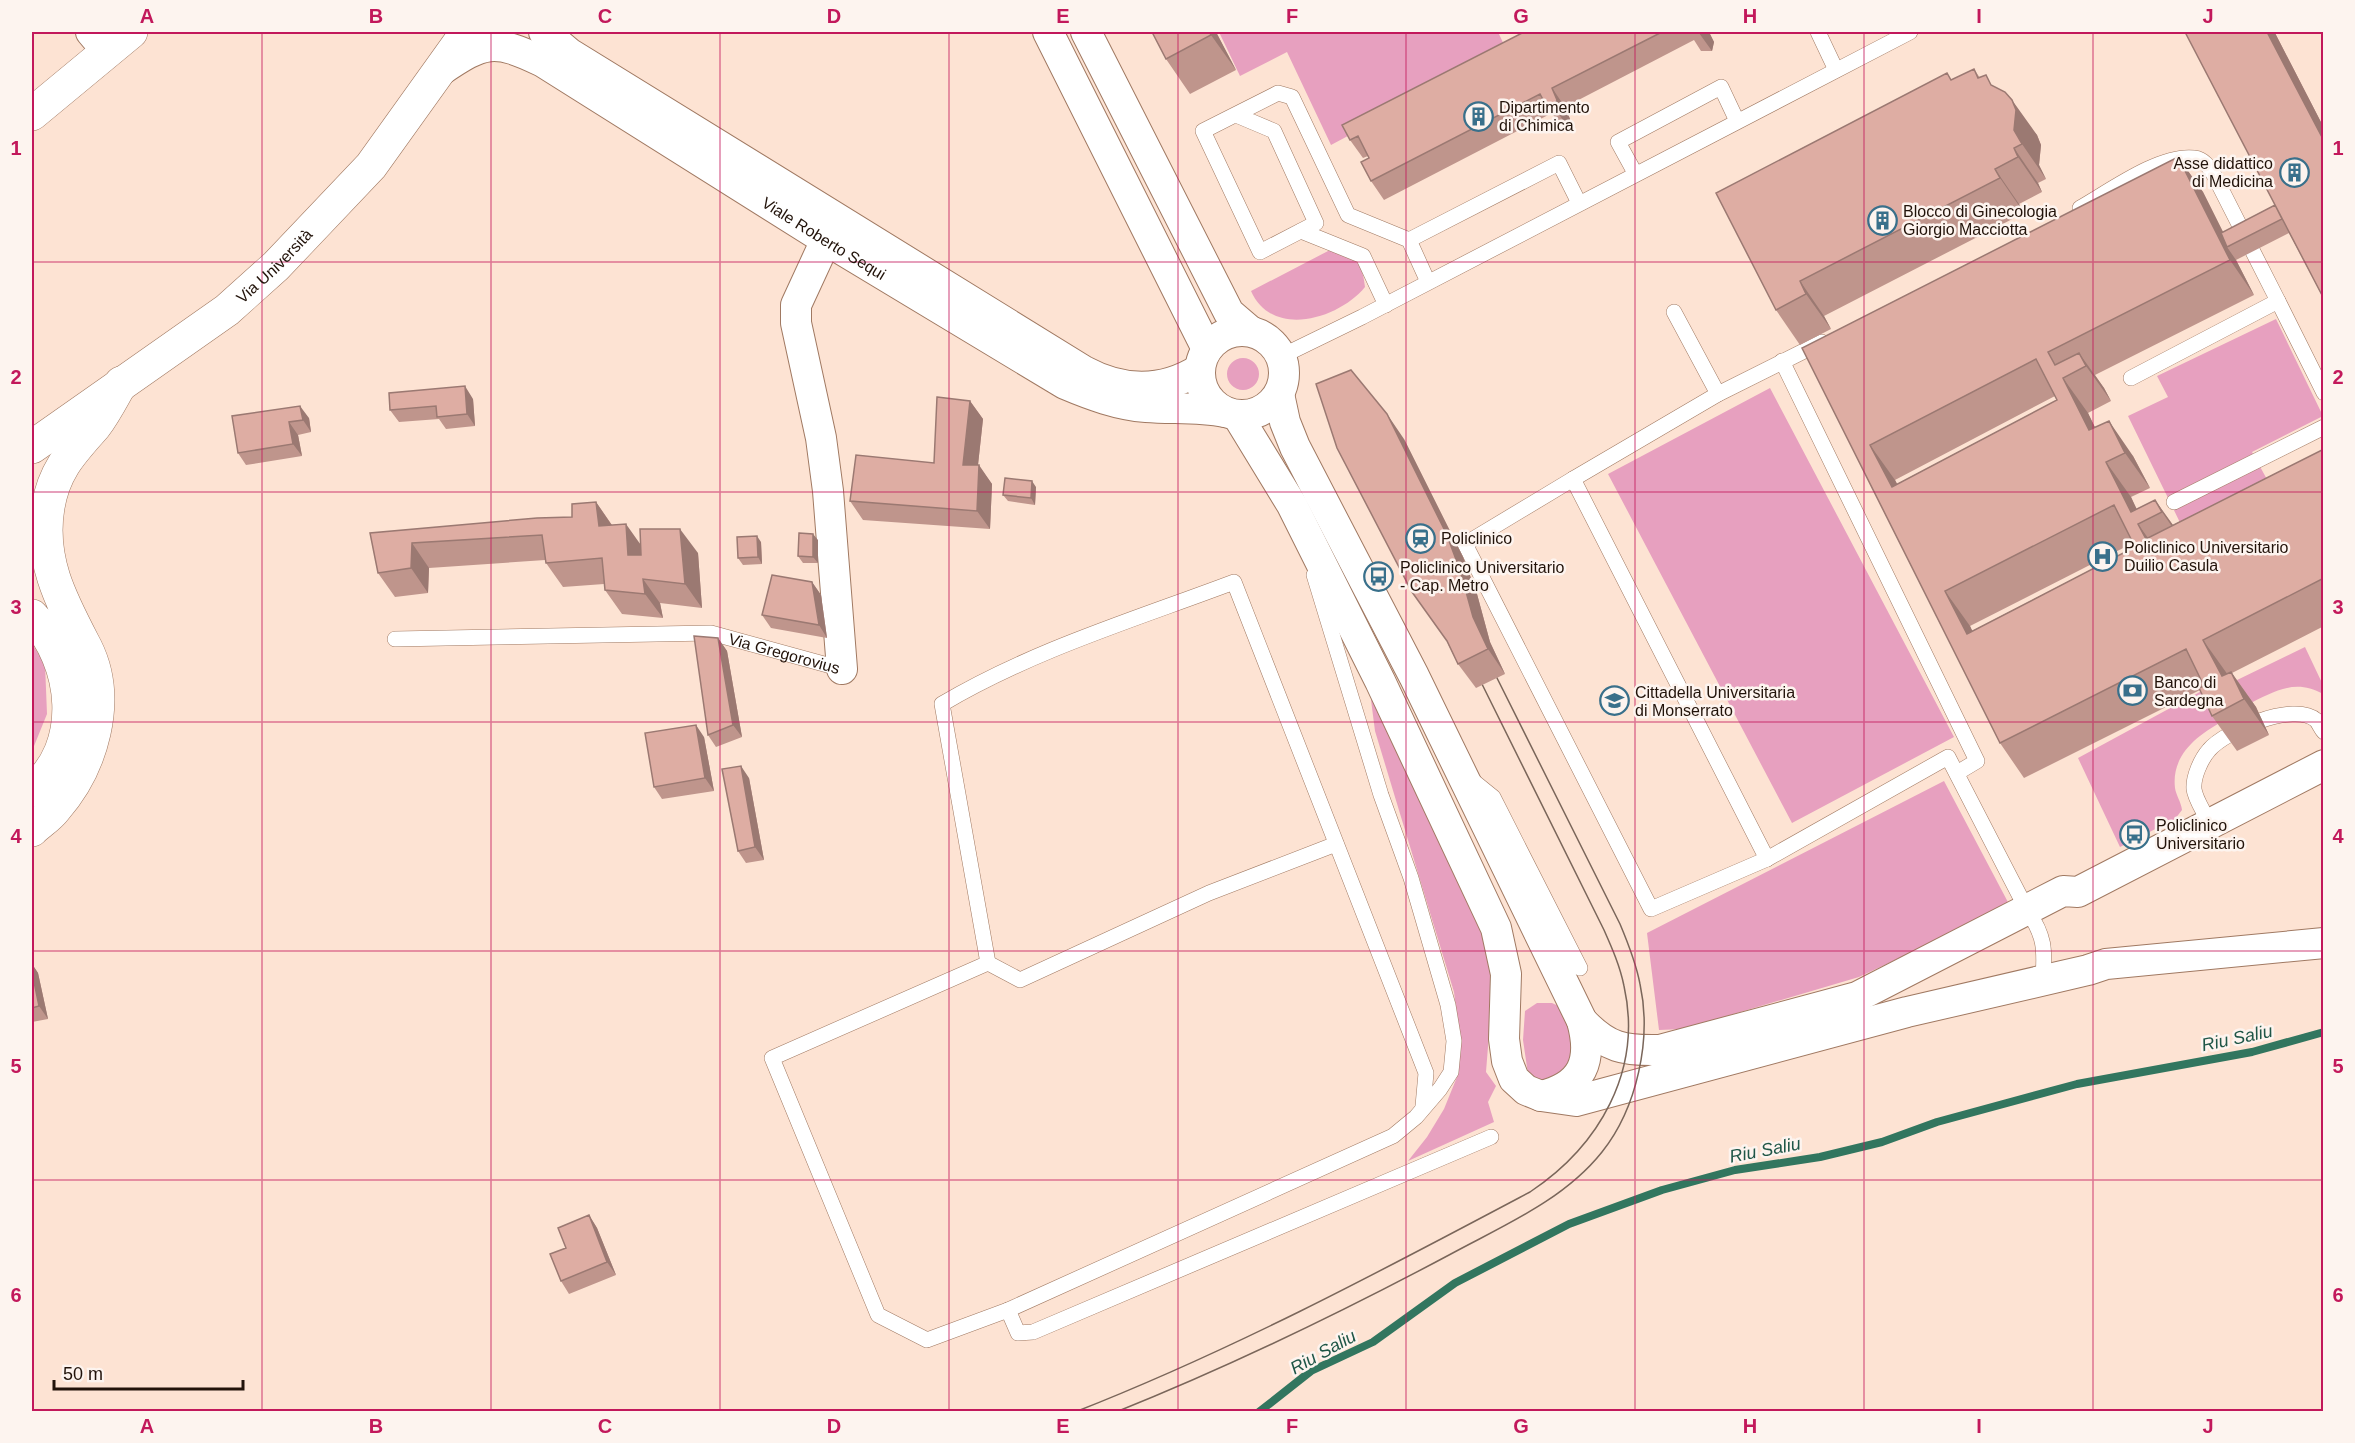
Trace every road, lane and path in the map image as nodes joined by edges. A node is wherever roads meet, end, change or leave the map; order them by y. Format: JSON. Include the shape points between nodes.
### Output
{"nodes":[{"id":1,"x":467,"y":32,"type":"edge"},
{"id":2,"x":544,"y":32,"type":"edge"},
{"id":3,"x":1048,"y":32,"type":"edge"},
{"id":4,"x":1086,"y":32,"type":"edge"},
{"id":5,"x":1818,"y":32,"type":"edge"},
{"id":6,"x":1910,"y":32,"type":"edge"},
{"id":7,"x":110,"y":38,"type":"edge"},
{"id":8,"x":1836,"y":70,"type":"junction"},
{"id":9,"x":439,"y":72,"type":"junction"},
{"id":10,"x":32,"y":114,"type":"edge"},
{"id":11,"x":1236,"y":116,"type":"junction"},
{"id":12,"x":1737,"y":121,"type":"junction"},
{"id":13,"x":1635,"y":173,"type":"junction"},
{"id":14,"x":1579,"y":203,"type":"junction"},
{"id":15,"x":2064,"y":217,"type":"edge"},
{"id":16,"x":1301,"y":231,"type":"junction"},
{"id":17,"x":826,"y":240,"type":"junction"},
{"id":18,"x":1409,"y":240,"type":"junction"},
{"id":19,"x":1428,"y":282,"type":"junction"},
{"id":20,"x":2278,"y":301,"type":"junction"},
{"id":21,"x":1386,"y":305,"type":"junction"},
{"id":22,"x":1674,"y":312,"type":"dead end"},
{"id":23,"x":1250,"y":331,"type":"junction"},
{"id":24,"x":1835,"y":334,"type":"edge"},
{"id":25,"x":1282,"y":356,"type":"junction"},
{"id":26,"x":1203,"y":359,"type":"junction"},
{"id":27,"x":1782,"y":361,"type":"junction"},
{"id":28,"x":2131,"y":378,"type":"dead end"},
{"id":29,"x":121,"y":383,"type":"junction"},
{"id":30,"x":2324,"y":393,"type":"edge"},
{"id":31,"x":1279,"y":394,"type":"junction"},
{"id":32,"x":1718,"y":394,"type":"junction"},
{"id":33,"x":1231,"y":413,"type":"junction"},
{"id":34,"x":2324,"y":427,"type":"edge"},
{"id":35,"x":32,"y":447,"type":"edge"},
{"id":36,"x":1573,"y":479,"type":"junction"},
{"id":37,"x":2174,"y":502,"type":"dead end"},
{"id":38,"x":1292,"y":505,"type":"junction"},
{"id":39,"x":32,"y":616,"type":"edge"},
{"id":40,"x":395,"y":639,"type":"dead end"},
{"id":41,"x":842,"y":669,"type":"joint"},
{"id":42,"x":2324,"y":732,"type":"edge"},
{"id":43,"x":2324,"y":765,"type":"edge"},
{"id":44,"x":1459,"y":771,"type":"junction"},
{"id":45,"x":1957,"y":773,"type":"junction"},
{"id":46,"x":32,"y":790,"type":"edge"},
{"id":47,"x":2209,"y":823,"type":"junction"},
{"id":48,"x":32,"y":830,"type":"edge"},
{"id":49,"x":1336,"y":844,"type":"junction"},
{"id":50,"x":1767,"y":859,"type":"junction"},
{"id":51,"x":2027,"y":910,"type":"junction"},
{"id":52,"x":2324,"y":943,"type":"edge"},
{"id":53,"x":988,"y":963,"type":"junction"},
{"id":54,"x":1580,"y":968,"type":"dead end"},
{"id":55,"x":2043,"y":980,"type":"junction"},
{"id":56,"x":1582,"y":1021,"type":"junction"},
{"id":57,"x":1541,"y":1096,"type":"junction"},
{"id":58,"x":1423,"y":1106,"type":"junction"},
{"id":59,"x":1491,"y":1137,"type":"dead end"},
{"id":60,"x":1010,"y":1317,"type":"junction"}],
"edges":[{"from":1,"to":9,"type":"main road","name":"Via Università"},
{"from":2,"to":26,"type":"street","name":"Viale Roberto Sequi","via":[[569,53],[1106,383],[1151,386],[1180,381]]},
{"from":3,"to":26,"type":"street"},
{"from":4,"to":23,"type":"street","via":[[1229,313]]},
{"from":5,"to":8,"type":"lane"},
{"from":6,"to":8,"type":"lane"},
{"from":7,"to":10,"type":"main road"},
{"from":8,"to":12,"type":"lane"},
{"from":9,"to":17,"type":"street","name":"Viale Roberto Sequi","via":[[471,50],[497,45],[518,50]]},
{"from":9,"to":29,"type":"main road","name":"Via Università","via":[[370,166],[276,266],[227,310]]},
{"from":11,"to":16,"type":"lane","via":[[1274,131],[1316,223]]},
{"from":11,"to":16,"type":"lane","via":[[1203,131],[1260,252]]},
{"from":11,"to":18,"type":"lane","via":[[1278,93],[1292,97],[1348,214]]},
{"from":12,"to":13,"type":"lane"},
{"from":12,"to":13,"type":"lane","via":[[1721,87],[1618,142]]},
{"from":13,"to":14,"type":"lane"},
{"from":14,"to":18,"type":"lane","via":[[1559,163]]},
{"from":14,"to":19,"type":"lane"},
{"from":15,"to":20,"type":"lane","via":[[2157,165],[2196,158],[2207,164],[2214,175]]},
{"from":16,"to":21,"type":"lane","via":[[1363,256]]},
{"from":17,"to":33,"type":"street","name":"Viale Roberto Sequi","via":[[1065,384],[1094,396],[1145,407],[1205,408]]},
{"from":17,"to":41,"type":"street","name":"Via Gregorovius","via":[[796,305],[796,323],[821,438]]},
{"from":18,"to":19,"type":"lane"},
{"from":19,"to":21,"type":"lane"},
{"from":20,"to":28,"type":"lane"},
{"from":20,"to":30,"type":"lane"},
{"from":21,"to":25,"type":"lane"},
{"from":22,"to":32,"type":"lane"},
{"from":23,"to":25,"type":"street","via":[[1263,336]]},
{"from":23,"to":26,"type":"street","via":[[1225,334]]},
{"from":24,"to":27,"type":"lane"},
{"from":25,"to":31,"type":"street","via":[[1284,382]]},
{"from":26,"to":33,"type":"street","via":[[1201,382],[1206,395]]},
{"from":27,"to":32,"type":"lane"},
{"from":27,"to":45,"type":"lane","via":[[1977,761]]},
{"from":29,"to":35,"type":"main road","name":"Via Università"},
{"from":29,"to":48,"type":"main road","via":[[96,425],[63,464],[48,506],[46,554],[60,601],[93,670],[96,721],[91,746],[75,781],[55,809]]},
{"from":31,"to":33,"type":"street","via":[[1261,411]]},
{"from":31,"to":44,"type":"street","via":[[1295,447]]},
{"from":32,"to":36,"type":"lane"},
{"from":33,"to":38,"type":"street"},
{"from":34,"to":37,"type":"lane"},
{"from":36,"to":50,"type":"lane"},
{"from":36,"to":50,"type":"lane","via":[[1465,544],[1624,857],[1651,909]]},
{"from":38,"to":57,"type":"street","via":[[1496,927],[1506,974],[1507,1061],[1514,1079]]},
{"from":38,"to":58,"type":"lane","via":[[1448,1005],[1454,1041],[1451,1072]]},
{"from":39,"to":46,"type":"main road","via":[[44,628],[61,658],[69,690],[67,724],[59,755]]},
{"from":40,"to":41,"type":"lane","name":"Via Gregorovius","via":[[711,633]]},
{"from":42,"to":47,"type":"lane","via":[[2316,720],[2285,714],[2223,738],[2208,750],[2197,770],[2194,789]]},
{"from":43,"to":47,"type":"street"},
{"from":44,"to":54,"type":"lane","via":[[1494,797]]},
{"from":44,"to":56,"type":"street"},
{"from":45,"to":50,"type":"lane","via":[[1948,757]]},
{"from":45,"to":51,"type":"lane"},
{"from":47,"to":51,"type":"street","via":[[2078,892],[2063,891]]},
{"from":49,"to":53,"type":"lane","via":[[1209,893],[1020,980]]},
{"from":49,"to":53,"type":"lane","via":[[1234,582],[1037,656],[942,704]]},
{"from":49,"to":58,"type":"lane","via":[[1426,1073]]},
{"from":51,"to":55,"type":"lane","via":[[2039,927],[2045,947]]},
{"from":51,"to":56,"type":"street","via":[[1857,997],[1660,1050],[1616,1047],[1598,1038]]},
{"from":52,"to":55,"type":"street","via":[[2106,964]]},
{"from":53,"to":60,"type":"lane","via":[[772,1058],[878,1315],[927,1340]]},
{"from":55,"to":57,"type":"street","via":[[1907,1012],[1576,1101]]},
{"from":56,"to":57,"type":"street","via":[[1587,1040],[1580,1072],[1571,1085]]},
{"from":58,"to":60,"type":"lane","via":[[1393,1136]]},
{"from":59,"to":60,"type":"lane","via":[[1033,1332],[1018,1333]]}]}
